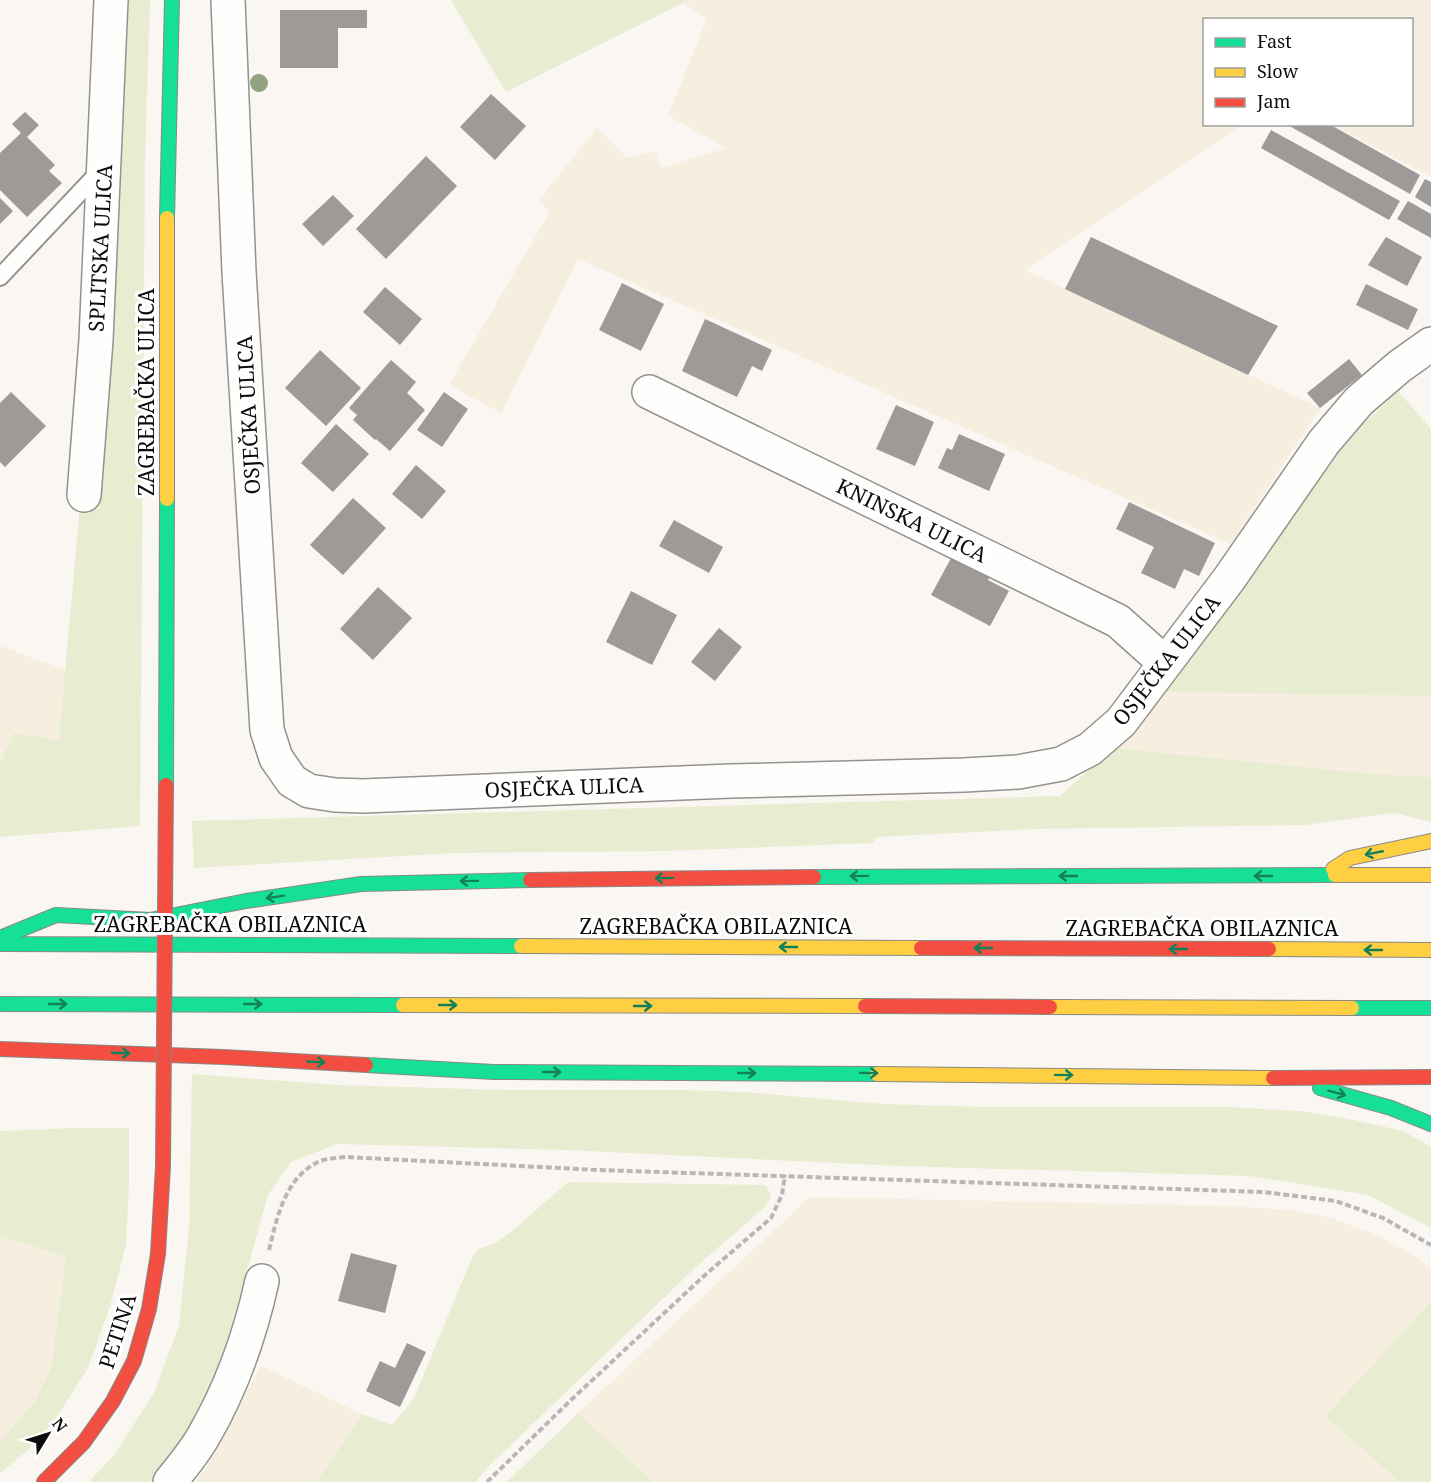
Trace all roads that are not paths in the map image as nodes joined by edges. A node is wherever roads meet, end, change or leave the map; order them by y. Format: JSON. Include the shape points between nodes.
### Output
{"nodes":[{"id":1,"x":111,"y":0,"type":"edge"},
{"id":2,"x":172,"y":0,"type":"edge"},
{"id":3,"x":228,"y":0,"type":"edge"},
{"id":4,"x":104,"y":167,"type":"junction"},
{"id":5,"x":0,"y":277,"type":"edge"},
{"id":6,"x":1431,"y":344,"type":"edge"},
{"id":7,"x":649,"y":392,"type":"dead end"},
{"id":8,"x":84,"y":495,"type":"dead end"},
{"id":9,"x":1166,"y":663,"type":"junction"},
{"id":10,"x":1431,"y":841,"type":"edge"},
{"id":11,"x":1322,"y":876,"type":"junction"},
{"id":12,"x":1431,"y":876,"type":"edge"},
{"id":13,"x":0,"y":938,"type":"edge"},
{"id":14,"x":0,"y":944,"type":"edge"},
{"id":15,"x":1431,"y":950,"type":"edge"},
{"id":16,"x":0,"y":1004,"type":"edge"},
{"id":17,"x":1431,"y":1008,"type":"edge"},
{"id":18,"x":0,"y":1048,"type":"edge"},
{"id":19,"x":1431,"y":1077,"type":"edge"},
{"id":20,"x":1280,"y":1078,"type":"junction"},
{"id":21,"x":1431,"y":1124,"type":"edge"},
{"id":22,"x":163,"y":1166,"type":"joint"},
{"id":23,"x":262,"y":1281,"type":"road end"},
{"id":24,"x":44,"y":1482,"type":"edge"},
{"id":25,"x":170,"y":1482,"type":"edge"}],
"edges":[{"from":1,"to":4,"type":"street","name":"SPLITSKA ULICA"},
{"from":2,"to":22,"type":"main road","name":"ZAGREBAČKA ULICA","bridge":true,"via":[[167,241]]},
{"from":3,"to":9,"type":"street","name":"OSJEČKA ULICA","via":[[240,283],[267,730],[276,758],[292,781],[309,791],[363,796],[1018,772],[1062,764],[1090,750],[1121,722]]},
{"from":4,"to":5,"type":"lane"},
{"from":4,"to":8,"type":"street","name":"SPLITSKA ULICA"},
{"from":6,"to":9,"type":"street","name":"OSJEČKA ULICA","via":[[1359,401],[1324,442]]},
{"from":7,"to":9,"type":"street","name":"KNINSKA ULICA","via":[[1118,621]]},
{"from":10,"to":11,"type":"main road","one_way":true,"via":[[1350,858]]},
{"from":11,"to":12,"type":"main road"},
{"from":11,"to":13,"type":"main road","one_way":true,"via":[[917,876],[361,884],[150,920],[56,915]]},
{"from":15,"to":14,"type":"main road","name":"ZAGREBAČKA OBILAZNICA","one_way":true},
{"from":16,"to":17,"type":"main road","one_way":true},
{"from":18,"to":20,"type":"main road","one_way":true,"via":[[494,1072]]},
{"from":19,"to":20,"type":"main road"},
{"from":20,"to":21,"type":"main road","one_way":true,"via":[[1367,1101]]},
{"from":22,"to":24,"type":"main road","name":"PETINA","via":[[158,1254],[149,1309],[134,1361],[113,1401],[84,1442]]},
{"from":23,"to":25,"type":"street","via":[[254,1320],[228,1389],[202,1439]]}]}
